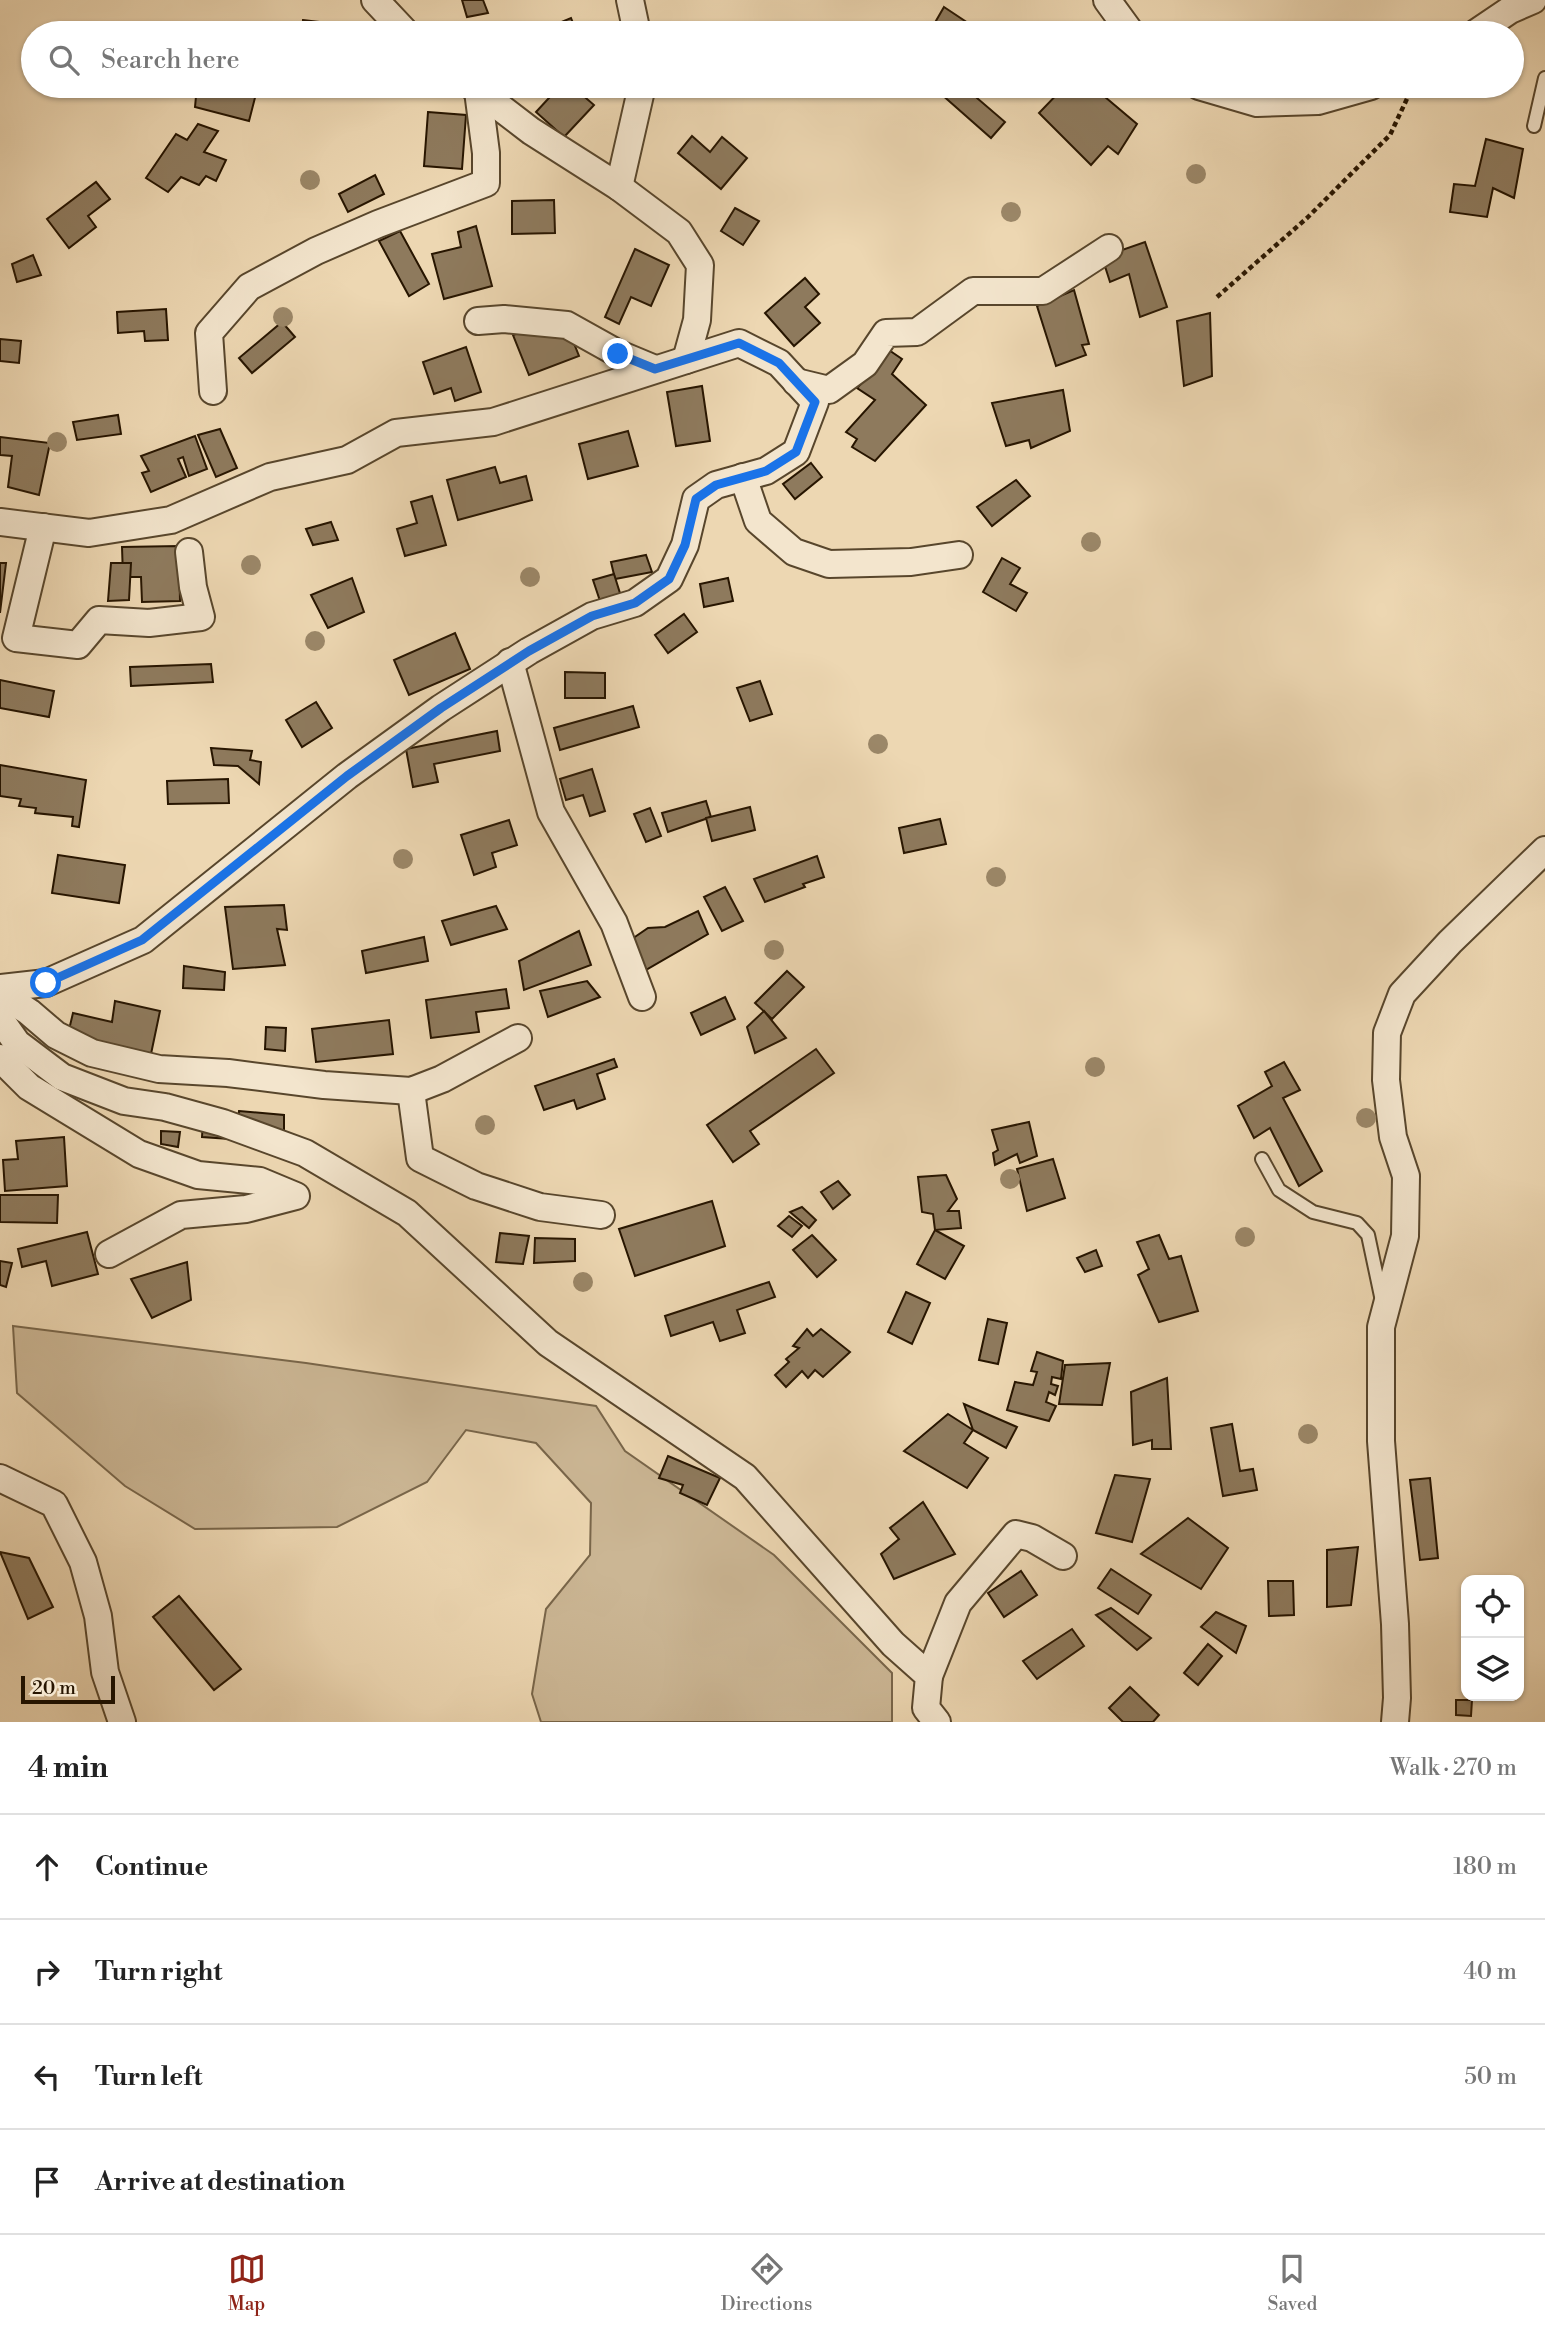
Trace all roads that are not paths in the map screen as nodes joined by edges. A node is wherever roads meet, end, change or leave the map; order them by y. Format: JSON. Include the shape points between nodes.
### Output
{"nodes":[{"id":1,"x":375,"y":0,"type":"edge"},
{"id":2,"x":630,"y":0,"type":"edge"},
{"id":3,"x":1107,"y":0,"type":"edge"},
{"id":4,"x":1533,"y":0,"type":"edge"},
{"id":5,"x":395,"y":21,"type":"edge"},
{"id":6,"x":634,"y":21,"type":"edge"},
{"id":7,"x":1122,"y":21,"type":"edge"},
{"id":8,"x":1494,"y":21,"type":"edge"},
{"id":9,"x":1545,"y":78,"type":"edge"},
{"id":10,"x":477,"y":98,"type":"edge"},
{"id":11,"x":488,"y":98,"type":"edge"},
{"id":12,"x":638,"y":98,"type":"edge"},
{"id":13,"x":1240,"y":98,"type":"edge"},
{"id":14,"x":1329,"y":98,"type":"edge"},
{"id":15,"x":1534,"y":126,"type":"dead end"},
{"id":16,"x":619,"y":187,"type":"junction"},
{"id":17,"x":1109,"y":248,"type":"dead end"},
{"id":18,"x":478,"y":321,"type":"dead end"},
{"id":19,"x":686,"y":359,"type":"junction"},
{"id":20,"x":655,"y":369,"type":"junction"},
{"id":21,"x":796,"y":382,"type":"junction"},
{"id":22,"x":213,"y":391,"type":"dead end"},
{"id":23,"x":743,"y":477,"type":"junction"},
{"id":24,"x":0,"y":522,"type":"edge"},
{"id":25,"x":43,"y":527,"type":"junction"},
{"id":26,"x":189,"y":552,"type":"dead end"},
{"id":27,"x":959,"y":555,"type":"dead end"},
{"id":28,"x":510,"y":662,"type":"junction"},
{"id":29,"x":1545,"y":850,"type":"edge"},
{"id":30,"x":0,"y":991,"type":"edge"},
{"id":31,"x":642,"y":997,"type":"dead end"},
{"id":32,"x":0,"y":1019,"type":"edge"},
{"id":33,"x":518,"y":1038,"type":"dead end"},
{"id":34,"x":0,"y":1058,"type":"edge"},
{"id":35,"x":411,"y":1091,"type":"junction"},
{"id":36,"x":1262,"y":1159,"type":"dead end"},
{"id":37,"x":601,"y":1215,"type":"dead end"},
{"id":38,"x":109,"y":1254,"type":"dead end"},
{"id":39,"x":1385,"y":1315,"type":"junction"},
{"id":40,"x":0,"y":1478,"type":"edge"},
{"id":41,"x":1063,"y":1556,"type":"dead end"},
{"id":42,"x":929,"y":1676,"type":"junction"},
{"id":43,"x":121,"y":1722,"type":"edge"},
{"id":44,"x":937,"y":1722,"type":"edge"},
{"id":45,"x":1395,"y":1722,"type":"edge"}],
"edges":[{"from":1,"to":5,"type":"street"},
{"from":2,"to":6,"type":"street"},
{"from":3,"to":7,"type":"street"},
{"from":4,"to":8,"type":"street"},
{"from":9,"to":15,"type":"lane"},
{"from":10,"to":22,"type":"street","via":[[486,183],[316,251],[249,287],[209,333]]},
{"from":11,"to":16,"type":"street"},
{"from":12,"to":16,"type":"street"},
{"from":13,"to":14,"type":"street","via":[[1257,103]]},
{"from":16,"to":19,"type":"street","via":[[678,232],[700,265],[697,320]]},
{"from":17,"to":21,"type":"street","via":[[1042,291],[973,290],[917,332],[886,333],[865,363],[829,390]]},
{"from":18,"to":20,"type":"street","via":[[566,325]]},
{"from":19,"to":20,"type":"street"},
{"from":19,"to":21,"type":"street","via":[[739,343],[779,363]]},
{"from":20,"to":25,"type":"street","via":[[493,422],[396,433],[347,460],[271,477],[171,520],[89,533]]},
{"from":21,"to":23,"type":"street","via":[[815,402],[796,452],[766,471]]},
{"from":23,"to":27,"type":"street","via":[[758,521],[794,552],[829,564],[911,562]]},
{"from":23,"to":28,"type":"street","via":[[716,485],[696,499],[685,545],[669,579],[635,603],[592,616]]},
{"from":24,"to":25,"type":"street"},
{"from":25,"to":26,"type":"street","via":[[16,638],[78,645],[99,620],[149,623],[201,617]]},
{"from":28,"to":30,"type":"street","via":[[347,776],[142,940],[46,983]]},
{"from":28,"to":31,"type":"street","via":[[551,812],[614,923]]},
{"from":29,"to":39,"type":"street","via":[[1402,994],[1387,1033],[1387,1091],[1406,1177],[1405,1236]]},
{"from":30,"to":35,"type":"street","via":[[56,1035],[92,1053],[145,1066]]},
{"from":32,"to":42,"type":"street","via":[[17,1043],[62,1077],[124,1101],[223,1123],[305,1153],[407,1213],[548,1343],[745,1477],[893,1644]]},
{"from":33,"to":35,"type":"street"},
{"from":34,"to":38,"type":"street","via":[[29,1087],[139,1154],[198,1175],[260,1181],[296,1196],[246,1209],[181,1215]]},
{"from":35,"to":37,"type":"street","via":[[420,1158],[476,1186],[540,1208]]},
{"from":36,"to":39,"type":"lane","via":[[1279,1190],[1313,1212],[1357,1223],[1368,1235]]},
{"from":39,"to":45,"type":"street","via":[[1381,1327],[1381,1441],[1395,1624]]},
{"from":40,"to":43,"type":"street","via":[[54,1504],[83,1562],[105,1672]]},
{"from":41,"to":42,"type":"street","via":[[1016,1534],[958,1603]]},
{"from":42,"to":44,"type":"street","via":[[926,1708]]}]}
